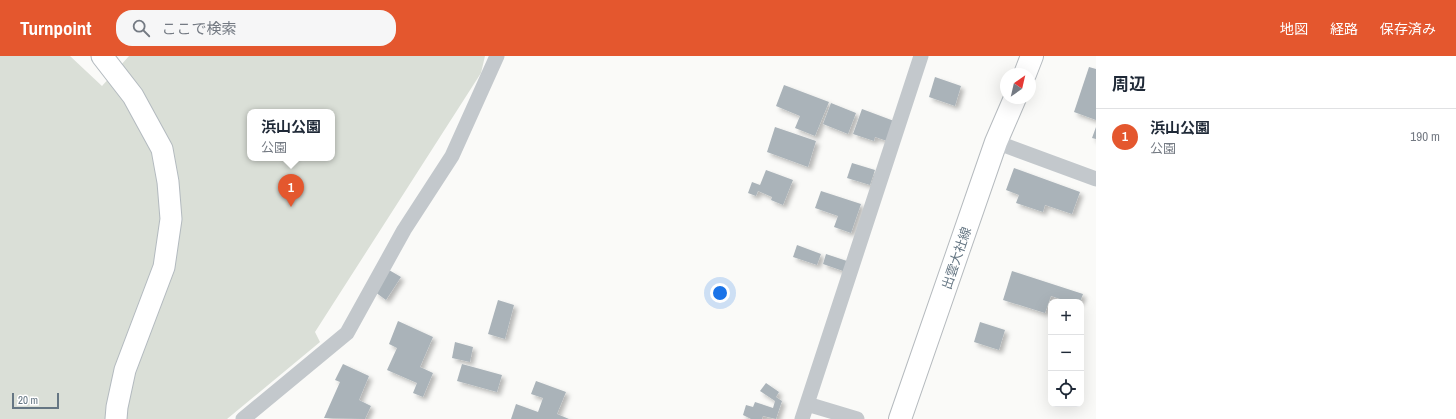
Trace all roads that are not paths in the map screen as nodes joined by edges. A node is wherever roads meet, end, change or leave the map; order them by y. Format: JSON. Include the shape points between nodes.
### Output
{"nodes":[{"id":1,"x":102,"y":56,"type":"edge"},
{"id":2,"x":496,"y":56,"type":"edge"},
{"id":3,"x":921,"y":56,"type":"edge"},
{"id":4,"x":1032,"y":56,"type":"edge"},
{"id":5,"x":1027,"y":68,"type":"edge"},
{"id":6,"x":1012,"y":104,"type":"edge"},
{"id":7,"x":996,"y":142,"type":"junction"},
{"id":8,"x":1096,"y":179,"type":"edge"},
{"id":9,"x":807,"y":404,"type":"junction"},
{"id":10,"x":116,"y":419,"type":"edge"},
{"id":11,"x":243,"y":419,"type":"edge"},
{"id":12,"x":802,"y":419,"type":"edge"},
{"id":13,"x":857,"y":419,"type":"edge"},
{"id":14,"x":900,"y":419,"type":"edge"}],
"edges":[{"from":1,"to":10,"type":"street","via":[[133,96],[162,149],[171,219],[164,267],[125,370]]},
{"from":2,"to":11,"type":"street","via":[[452,156],[404,230],[347,333]]},
{"from":3,"to":9,"type":"street"},
{"from":4,"to":5,"type":"main road"},
{"from":6,"to":7,"type":"main road","name":"出雲大社線"},
{"from":7,"to":8,"type":"street"},
{"from":7,"to":14,"type":"main road","name":"出雲大社線"},
{"from":9,"to":12,"type":"street"},
{"from":9,"to":13,"type":"street"}]}
